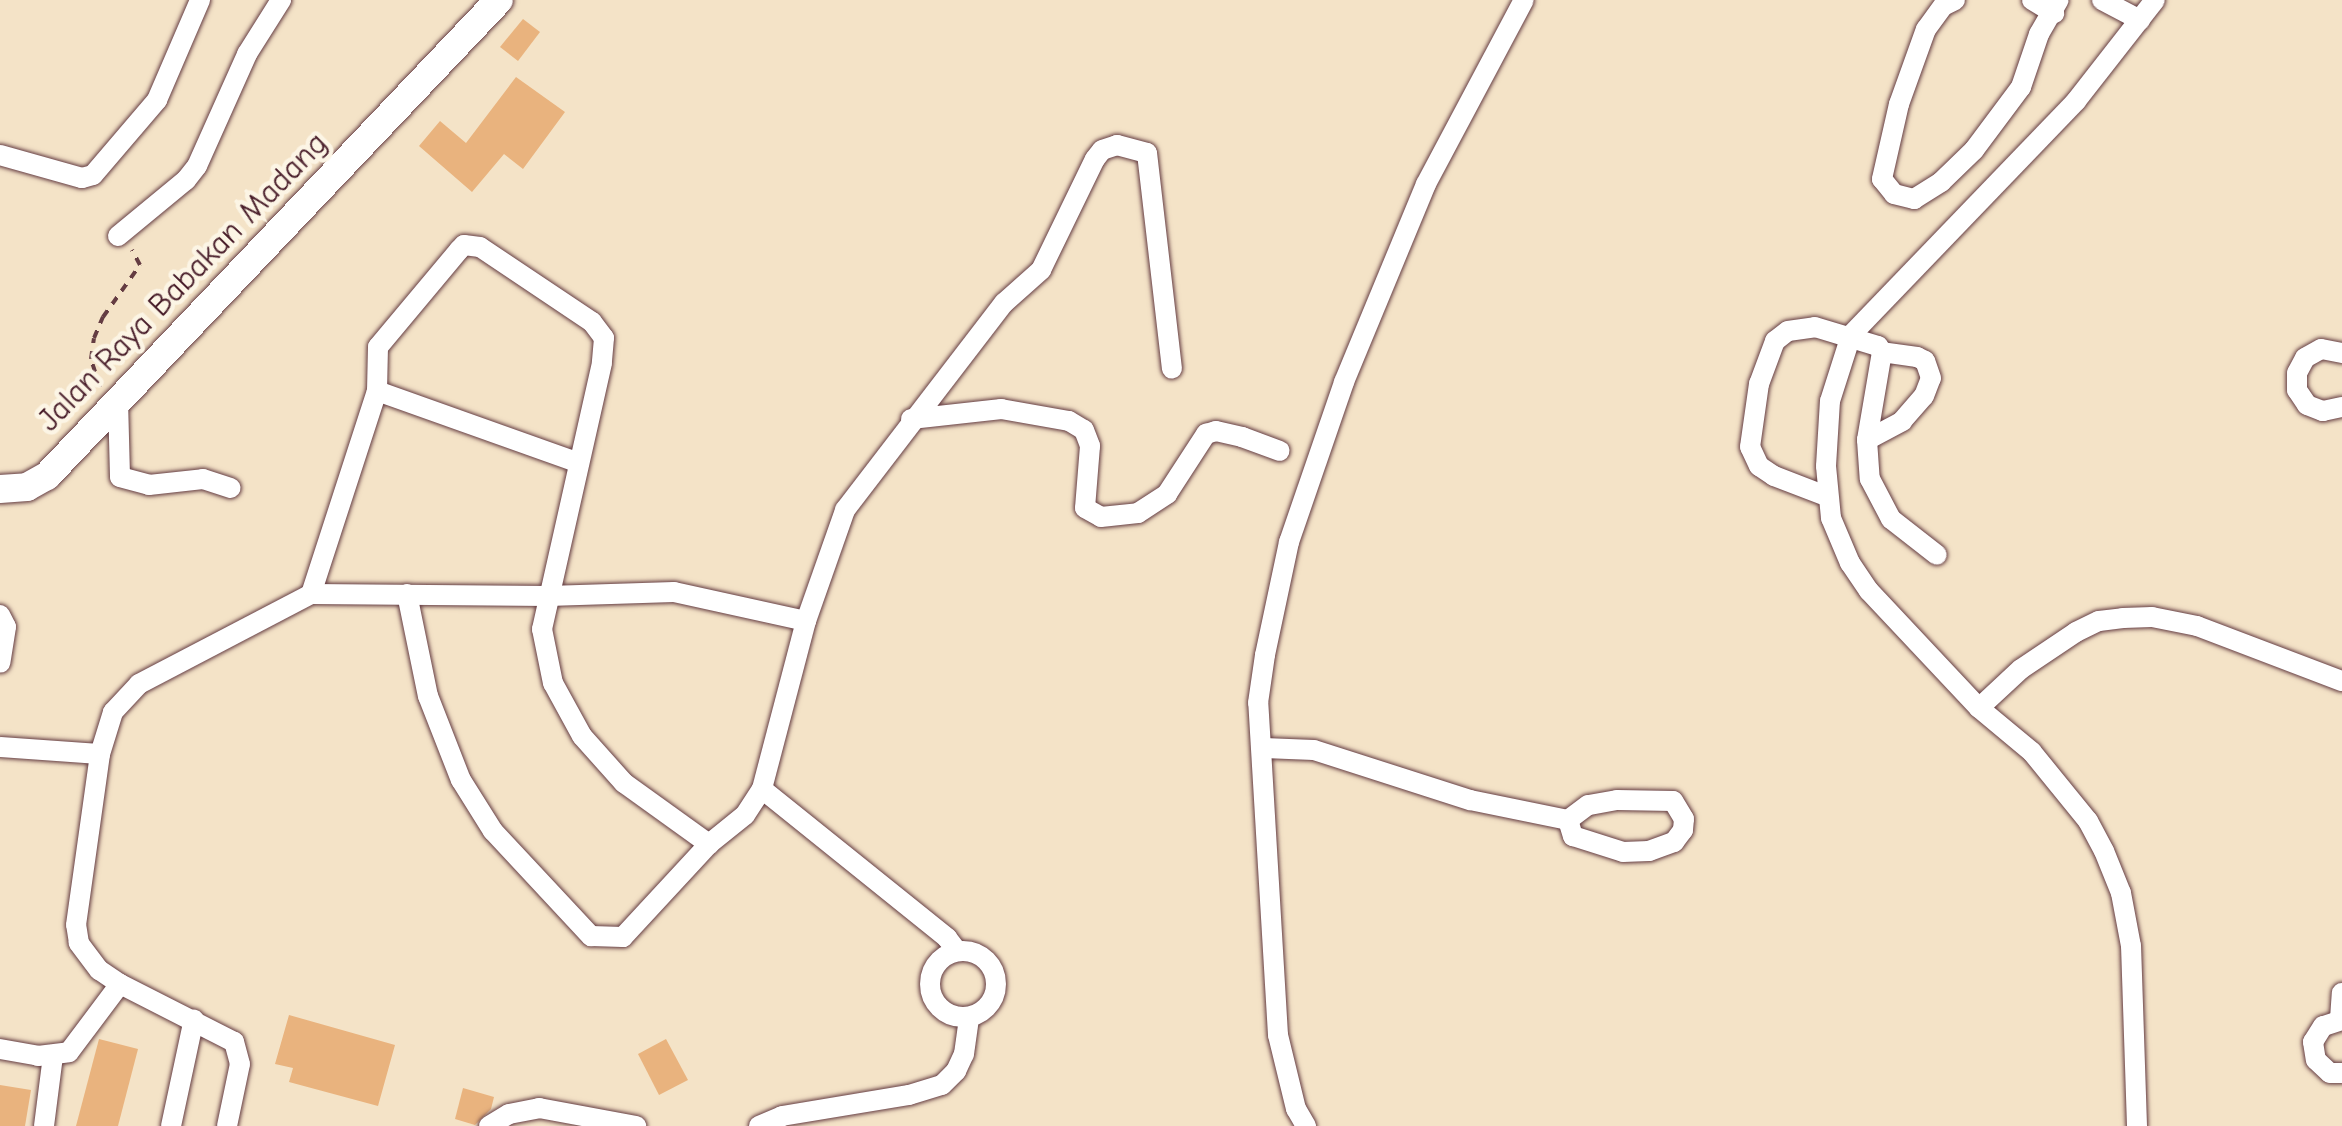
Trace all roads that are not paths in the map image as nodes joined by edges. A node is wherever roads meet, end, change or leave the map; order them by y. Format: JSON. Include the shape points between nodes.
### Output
{"nodes":[{"id":1,"x":200,"y":0,"type":"edge"},
{"id":2,"x":281,"y":0,"type":"edge"},
{"id":3,"x":499,"y":0,"type":"edge"},
{"id":4,"x":1524,"y":0,"type":"edge"},
{"id":5,"x":1955,"y":0,"type":"edge"},
{"id":6,"x":2032,"y":0,"type":"edge"},
{"id":7,"x":2102,"y":0,"type":"edge"},
{"id":8,"x":2155,"y":0,"type":"edge"},
{"id":9,"x":2056,"y":6,"type":"edge"},
{"id":10,"x":2140,"y":20,"type":"junction"},
{"id":11,"x":0,"y":155,"type":"edge"},
{"id":12,"x":118,"y":236,"type":"road end"},
{"id":13,"x":1851,"y":335,"type":"junction"},
{"id":14,"x":1882,"y":352,"type":"junction"},
{"id":15,"x":2342,"y":353,"type":"edge"},
{"id":16,"x":1172,"y":369,"type":"dead end"},
{"id":17,"x":377,"y":391,"type":"junction"},
{"id":18,"x":118,"y":400,"type":"junction"},
{"id":19,"x":2342,"y":407,"type":"edge"},
{"id":20,"x":910,"y":419,"type":"junction"},
{"id":21,"x":1866,"y":440,"type":"junction"},
{"id":22,"x":1280,"y":451,"type":"dead end"},
{"id":23,"x":579,"y":463,"type":"junction"},
{"id":24,"x":231,"y":488,"type":"dead end"},
{"id":25,"x":0,"y":489,"type":"edge"},
{"id":26,"x":1826,"y":496,"type":"junction"},
{"id":27,"x":1937,"y":555,"type":"dead end"},
{"id":28,"x":311,"y":594,"type":"junction"},
{"id":29,"x":407,"y":594,"type":"junction"},
{"id":30,"x":548,"y":596,"type":"junction"},
{"id":31,"x":0,"y":616,"type":"edge"},
{"id":32,"x":806,"y":621,"type":"junction"},
{"id":33,"x":0,"y":663,"type":"edge"},
{"id":34,"x":2342,"y":680,"type":"edge"},
{"id":35,"x":1979,"y":708,"type":"junction"},
{"id":36,"x":0,"y":747,"type":"edge"},
{"id":37,"x":1264,"y":748,"type":"junction"},
{"id":38,"x":100,"y":754,"type":"junction"},
{"id":39,"x":762,"y":789,"type":"junction"},
{"id":40,"x":1568,"y":820,"type":"junction"},
{"id":41,"x":709,"y":844,"type":"junction"},
{"id":42,"x":957,"y":951,"type":"junction"},
{"id":43,"x":120,"y":984,"type":"junction"},
{"id":44,"x":2342,"y":992,"type":"edge"},
{"id":45,"x":969,"y":1018,"type":"junction"},
{"id":46,"x":194,"y":1019,"type":"junction"},
{"id":47,"x":2341,"y":1019,"type":"edge"},
{"id":48,"x":0,"y":1049,"type":"edge"},
{"id":49,"x":52,"y":1056,"type":"junction"},
{"id":50,"x":2342,"y":1073,"type":"edge"},
{"id":51,"x":44,"y":1126,"type":"edge"},
{"id":52,"x":171,"y":1126,"type":"edge"},
{"id":53,"x":227,"y":1126,"type":"edge"},
{"id":54,"x":489,"y":1126,"type":"edge"},
{"id":55,"x":636,"y":1126,"type":"edge"},
{"id":56,"x":759,"y":1126,"type":"edge"},
{"id":57,"x":1306,"y":1126,"type":"edge"},
{"id":58,"x":2138,"y":1126,"type":"edge"}],
"edges":[{"from":1,"to":11,"type":"street","via":[[157,100],[93,175],[82,178]]},
{"from":2,"to":12,"type":"street","via":[[247,54],[197,166]]},
{"from":3,"to":18,"type":"main road","name":"Jalan Raya Babakan Madang"},
{"from":4,"to":37,"type":"street","via":[[1412,216],[1312,474],[1264,655],[1258,703]]},
{"from":5,"to":9,"type":"street","via":[[1926,29],[1900,104],[1882,179],[1894,194],[1914,199],[1974,150],[2021,87]]},
{"from":6,"to":9,"type":"street"},
{"from":7,"to":10,"type":"street"},
{"from":8,"to":10,"type":"street"},
{"from":10,"to":13,"type":"street","via":[[2076,101]]},
{"from":13,"to":14,"type":"street"},
{"from":13,"to":26,"type":"street","via":[[1830,401]]},
{"from":13,"to":26,"type":"street","via":[[1815,327],[1788,330],[1776,341],[1750,426],[1750,447],[1760,466]]},
{"from":14,"to":21,"type":"street"},
{"from":14,"to":21,"type":"street","via":[[1917,356],[1926,361],[1930,378],[1902,422]]},
{"from":15,"to":19,"type":"street","via":[[2321,350],[2296,372],[2307,404],[2323,411]]},
{"from":16,"to":20,"type":"street","via":[[1148,153],[1117,145],[1095,159],[1041,270],[1004,302]]},
{"from":17,"to":23,"type":"street"},
{"from":17,"to":23,"type":"street","via":[[382,341],[458,250],[480,247],[600,329],[605,348]]},
{"from":17,"to":28,"type":"street"},
{"from":18,"to":24,"type":"street","via":[[120,476],[149,484],[203,479]]},
{"from":18,"to":25,"type":"main road","name":"Jalan Raya Babakan Madang","via":[[47,476],[27,487]]},
{"from":20,"to":22,"type":"street","via":[[1001,409],[1068,421],[1084,430],[1090,446],[1085,508],[1100,517],[1138,512],[1168,494],[1206,434],[1242,436]]},
{"from":20,"to":32,"type":"street","via":[[845,510]]},
{"from":21,"to":27,"type":"street","via":[[1870,479],[1892,518]]},
{"from":23,"to":30,"type":"street"},
{"from":26,"to":35,"type":"street","via":[[1850,563],[1869,591]]},
{"from":28,"to":29,"type":"street"},
{"from":28,"to":38,"type":"street","via":[[139,684],[113,712]]},
{"from":29,"to":30,"type":"street"},
{"from":29,"to":41,"type":"street","via":[[428,696],[460,780],[494,831],[584,932],[601,940],[623,937]]},
{"from":30,"to":32,"type":"street","via":[[688,593]]},
{"from":30,"to":41,"type":"street","via":[[545,656],[565,710],[624,783]]},
{"from":31,"to":33,"type":"street","via":[[6,627]]},
{"from":32,"to":39,"type":"street"},
{"from":34,"to":35,"type":"street","via":[[2197,626],[2123,618],[2076,632],[2021,668]]},
{"from":35,"to":58,"type":"street","via":[[2007,728],[2072,800],[2121,892],[2137,1018]]},
{"from":36,"to":38,"type":"street"},
{"from":37,"to":40,"type":"street","via":[[1314,750],[1470,800]]},
{"from":37,"to":57,"type":"street","via":[[1278,1035]]},
{"from":38,"to":43,"type":"street","via":[[76,925],[86,956]]},
{"from":39,"to":41,"type":"street","via":[[745,814]]},
{"from":39,"to":42,"type":"street"},
{"from":40,"to":40,"type":"street","via":[[1573,836],[1623,852],[1674,842],[1684,830],[1673,801],[1588,805]]},
{"from":42,"to":45,"type":"street","via":[[940,960],[929,986],[942,1010]]},
{"from":42,"to":45,"type":"street","via":[[984,958],[997,983],[986,1009]]},
{"from":43,"to":46,"type":"street"},
{"from":43,"to":49,"type":"street","via":[[84,1038]]},
{"from":44,"to":47,"type":"street"},
{"from":45,"to":56,"type":"street","via":[[964,1054],[942,1084]]},
{"from":46,"to":52,"type":"street"},
{"from":46,"to":53,"type":"street","via":[[226,1035],[239,1053]]},
{"from":47,"to":50,"type":"street","via":[[2323,1026],[2313,1042],[2316,1060]]},
{"from":48,"to":49,"type":"street"},
{"from":49,"to":51,"type":"street"},
{"from":54,"to":55,"type":"street","via":[[539,1108]]}]}
